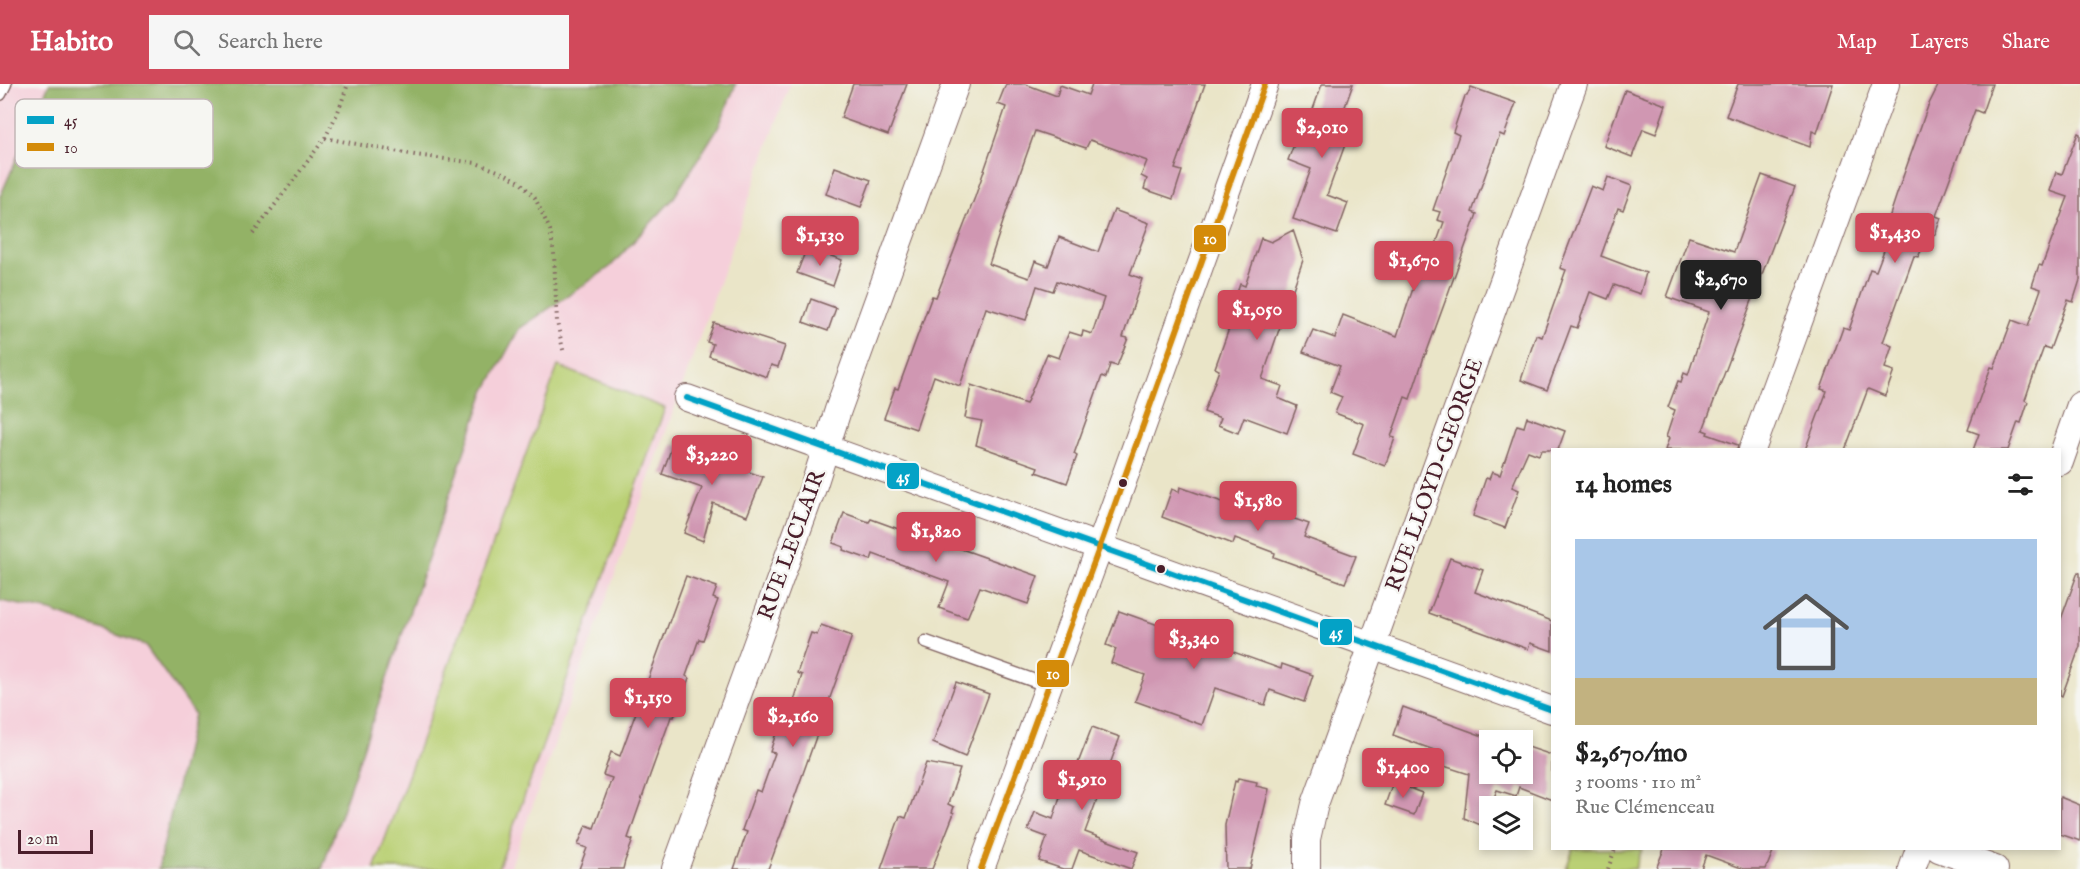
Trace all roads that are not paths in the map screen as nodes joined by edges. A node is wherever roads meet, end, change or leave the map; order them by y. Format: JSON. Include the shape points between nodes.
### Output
{"nodes":[{"id":1,"x":5,"y":84,"type":"edge"},
{"id":2,"x":956,"y":84,"type":"edge"},
{"id":3,"x":1265,"y":84,"type":"edge"},
{"id":4,"x":1575,"y":84,"type":"edge"},
{"id":5,"x":1886,"y":84,"type":"edge"},
{"id":6,"x":0,"y":94,"type":"edge"},
{"id":7,"x":687,"y":398,"type":"dead end"},
{"id":8,"x":2080,"y":405,"type":"edge"},
{"id":9,"x":826,"y":448,"type":"junction"},
{"id":10,"x":1753,"y":448,"type":"edge"},
{"id":11,"x":2061,"y":459,"type":"edge"},
{"id":12,"x":1100,"y":546,"type":"junction"},
{"id":13,"x":926,"y":642,"type":"dead end"},
{"id":14,"x":1374,"y":646,"type":"junction"},
{"id":15,"x":1049,"y":686,"type":"junction"},
{"id":16,"x":1551,"y":710,"type":"edge"},
{"id":17,"x":1919,"y":850,"type":"edge"},
{"id":18,"x":1942,"y":850,"type":"edge"},
{"id":19,"x":675,"y":869,"type":"edge"},
{"id":20,"x":981,"y":869,"type":"edge"},
{"id":21,"x":1307,"y":869,"type":"edge"},
{"id":22,"x":1912,"y":869,"type":"edge"},
{"id":23,"x":1995,"y":869,"type":"edge"}],
"edges":[{"from":1,"to":6,"type":"lane"},
{"from":2,"to":9,"type":"street","name":"RUE LECLAIR"},
{"from":3,"to":12,"type":"street"},
{"from":4,"to":14,"type":"street","name":"RUE LLOYD-GEORGE"},
{"from":5,"to":10,"type":"street"},
{"from":7,"to":9,"type":"street"},
{"from":8,"to":11,"type":"street"},
{"from":9,"to":12,"type":"street"},
{"from":9,"to":19,"type":"street","name":"RUE LECLAIR"},
{"from":12,"to":14,"type":"street"},
{"from":12,"to":15,"type":"street"},
{"from":13,"to":15,"type":"lane"},
{"from":14,"to":16,"type":"street"},
{"from":14,"to":21,"type":"street","name":"RUE LLOYD-GEORGE","via":[[1316,804],[1307,839]]},
{"from":15,"to":20,"type":"street"},
{"from":17,"to":22,"type":"street"},
{"from":18,"to":23,"type":"street"}]}
